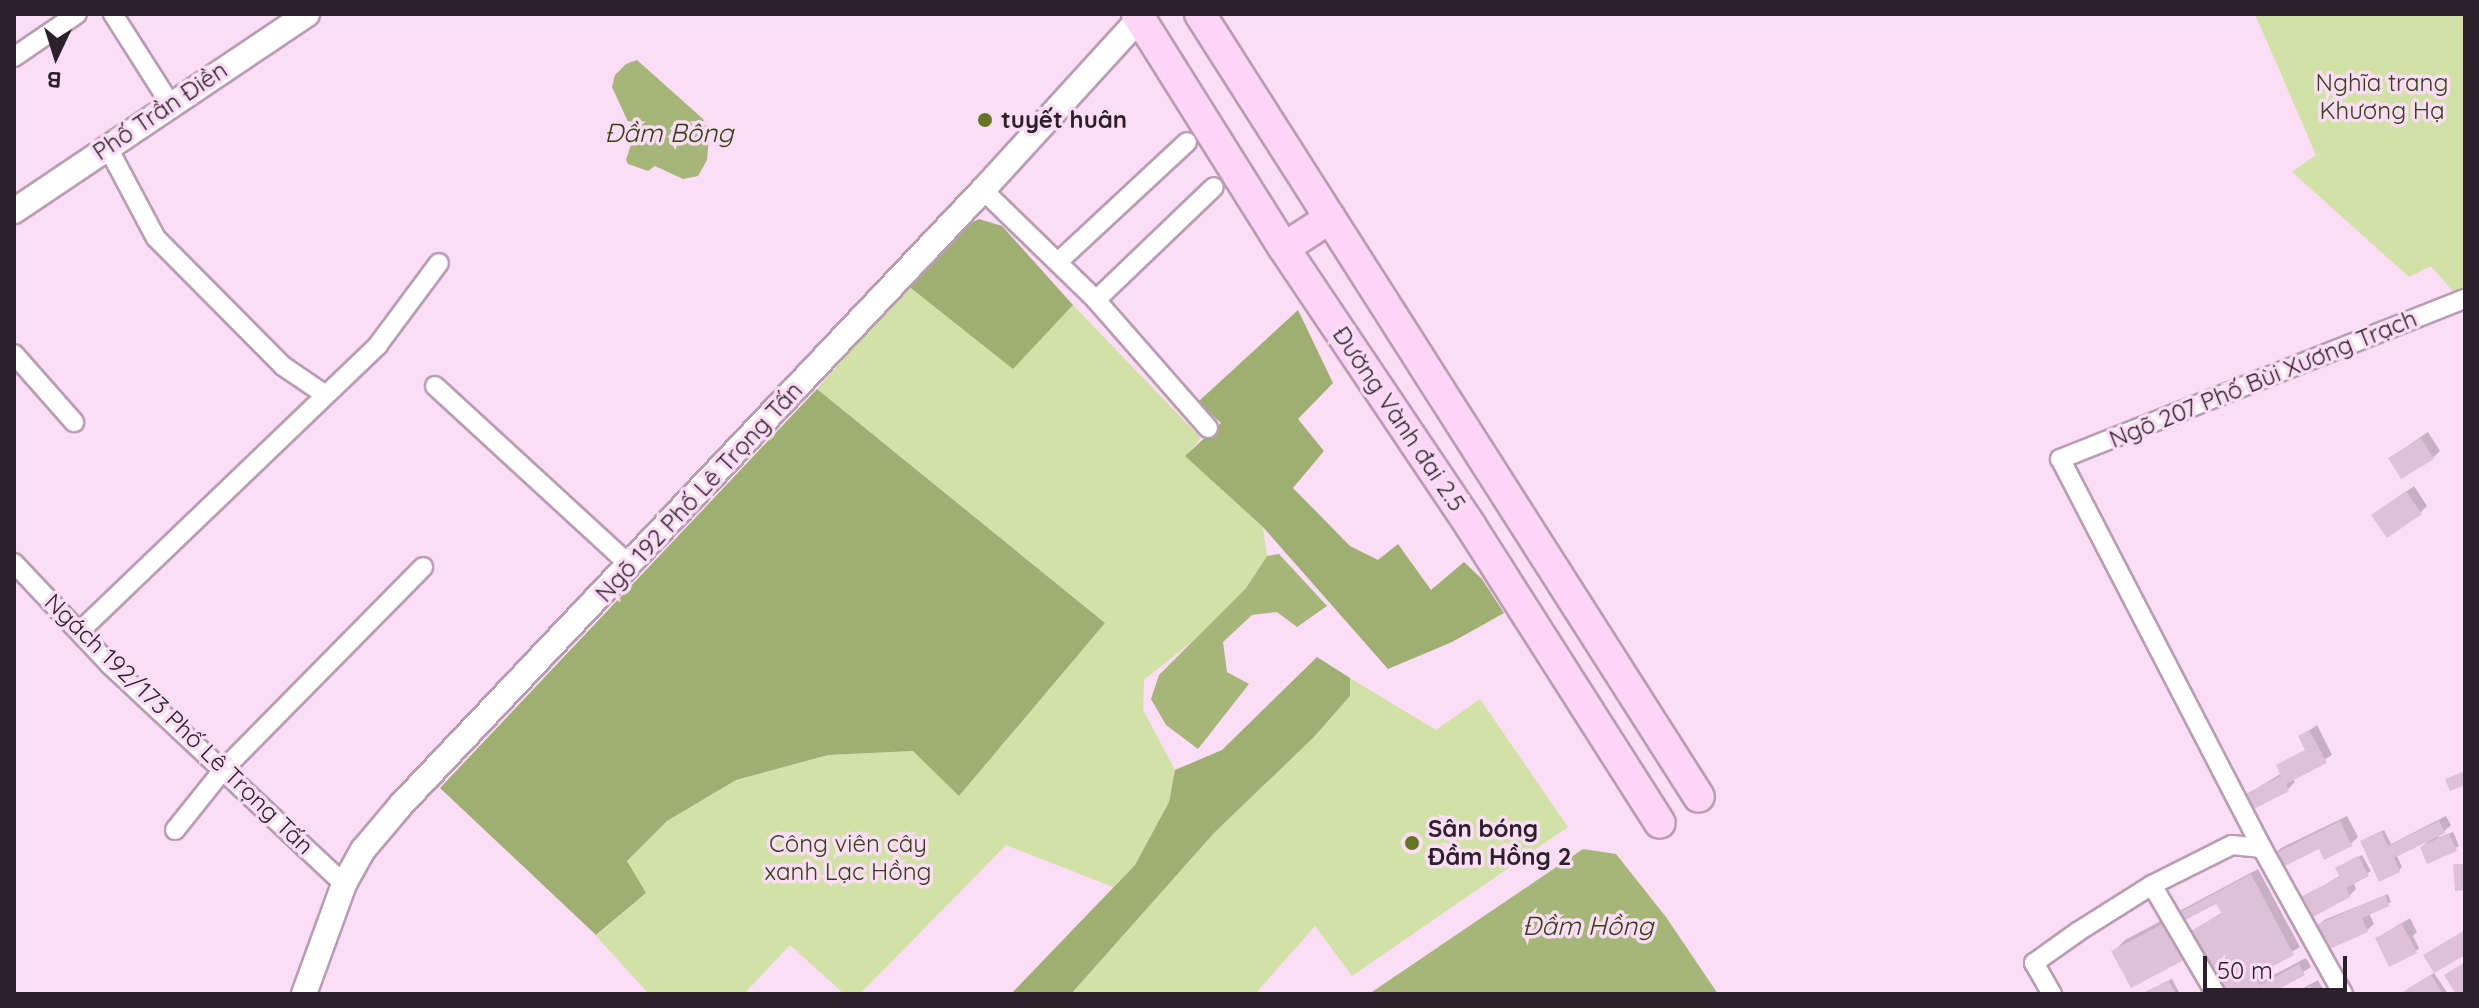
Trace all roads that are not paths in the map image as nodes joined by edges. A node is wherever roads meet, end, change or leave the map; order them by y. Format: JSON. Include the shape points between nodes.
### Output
{"nodes":[{"id":1,"x":77,"y":14,"type":"edge"},
{"id":2,"x":113,"y":14,"type":"edge"},
{"id":3,"x":1200,"y":14,"type":"edge"},
{"id":4,"x":1138,"y":16,"type":"edge"},
{"id":5,"x":295,"y":17,"type":"edge"},
{"id":6,"x":14,"y":57,"type":"edge"},
{"id":7,"x":171,"y":105,"type":"junction"},
{"id":8,"x":1187,"y":142,"type":"dead end"},
{"id":9,"x":107,"y":146,"type":"junction"},
{"id":10,"x":1214,"y":187,"type":"dead end"},
{"id":11,"x":983,"y":190,"type":"junction"},
{"id":12,"x":15,"y":207,"type":"edge"},
{"id":13,"x":1330,"y":218,"type":"junction"},
{"id":14,"x":1284,"y":248,"type":"junction"},
{"id":15,"x":1058,"y":262,"type":"junction"},
{"id":16,"x":439,"y":263,"type":"dead end"},
{"id":17,"x":2465,"y":299,"type":"edge"},
{"id":18,"x":1096,"y":300,"type":"junction"},
{"id":19,"x":14,"y":354,"type":"edge"},
{"id":20,"x":435,"y":386,"type":"dead end"},
{"id":21,"x":324,"y":394,"type":"junction"},
{"id":22,"x":74,"y":422,"type":"dead end"},
{"id":23,"x":1208,"y":428,"type":"dead end"},
{"id":24,"x":14,"y":563,"type":"edge"},
{"id":25,"x":631,"y":566,"type":"junction"},
{"id":26,"x":423,"y":567,"type":"dead end"},
{"id":27,"x":80,"y":631,"type":"junction"},
{"id":28,"x":1631,"y":690,"type":"junction"},
{"id":29,"x":1595,"y":719,"type":"junction"},
{"id":30,"x":223,"y":770,"type":"junction"},
{"id":31,"x":1699,"y":797,"type":"dead end"},
{"id":32,"x":1660,"y":823,"type":"dead end"},
{"id":33,"x":175,"y":830,"type":"dead end"},
{"id":34,"x":2262,"y":848,"type":"junction"},
{"id":35,"x":344,"y":884,"type":"junction"},
{"id":36,"x":2152,"y":885,"type":"junction"},
{"id":37,"x":304,"y":994,"type":"edge"},
{"id":38,"x":2052,"y":994,"type":"edge"},
{"id":39,"x":2216,"y":994,"type":"edge"},
{"id":40,"x":2343,"y":994,"type":"edge"}],
"edges":[{"from":1,"to":6,"type":"street"},
{"from":2,"to":7,"type":"street"},
{"from":3,"to":13,"type":"main road","name":"Đường Vành đai 2.5"},
{"from":4,"to":11,"type":"street","name":"Ngõ 192 Phố Lê Trọng Tấn"},
{"from":4,"to":14,"type":"main road","name":"Đường Vành đai 2.5"},
{"from":5,"to":7,"type":"street","name":"Phố Trần Điền"},
{"from":7,"to":9,"type":"street","name":"Phố Trần Điền"},
{"from":8,"to":15,"type":"street"},
{"from":9,"to":12,"type":"street","name":"Phố Trần Điền"},
{"from":9,"to":21,"type":"street","via":[[156,238],[283,366]]},
{"from":10,"to":18,"type":"street"},
{"from":11,"to":15,"type":"street"},
{"from":11,"to":25,"type":"street","name":"Ngõ 192 Phố Lê Trọng Tấn"},
{"from":13,"to":14,"type":"main road"},
{"from":13,"to":28,"type":"main road","name":"Đường Vành đai 2.5"},
{"from":14,"to":29,"type":"main road","name":"Đường Vành đai 2.5"},
{"from":15,"to":18,"type":"street"},
{"from":16,"to":21,"type":"street","via":[[378,345]]},
{"from":17,"to":34,"type":"street","name":"Ngõ 207 Phố Bùi Xương Trạch","via":[[2060,459]]},
{"from":18,"to":23,"type":"street"},
{"from":19,"to":22,"type":"street"},
{"from":20,"to":25,"type":"street"},
{"from":21,"to":27,"type":"street"},
{"from":24,"to":27,"type":"street","name":"Ngách 192/173 Phố Lê Trọng Tấn"},
{"from":25,"to":35,"type":"street","name":"Ngõ 192 Phố Lê Trọng Tấn","via":[[400,806],[363,850]]},
{"from":26,"to":30,"type":"street"},
{"from":27,"to":30,"type":"street","name":"Ngách 192/173 Phố Lê Trọng Tấn"},
{"from":28,"to":29,"type":"main road"},
{"from":28,"to":31,"type":"main road","name":"Đường Vành đai 2.5"},
{"from":29,"to":32,"type":"main road","name":"Đường Vành đai 2.5"},
{"from":30,"to":33,"type":"street"},
{"from":30,"to":35,"type":"street","name":"Ngách 192/173 Phố Lê Trọng Tấn"},
{"from":34,"to":36,"type":"street","via":[[2232,845]]},
{"from":34,"to":40,"type":"street"},
{"from":35,"to":37,"type":"street","name":"Ngõ 192 Phố Lê Trọng Tấn"},
{"from":36,"to":38,"type":"street","via":[[2034,963]]},
{"from":36,"to":39,"type":"street"}]}
